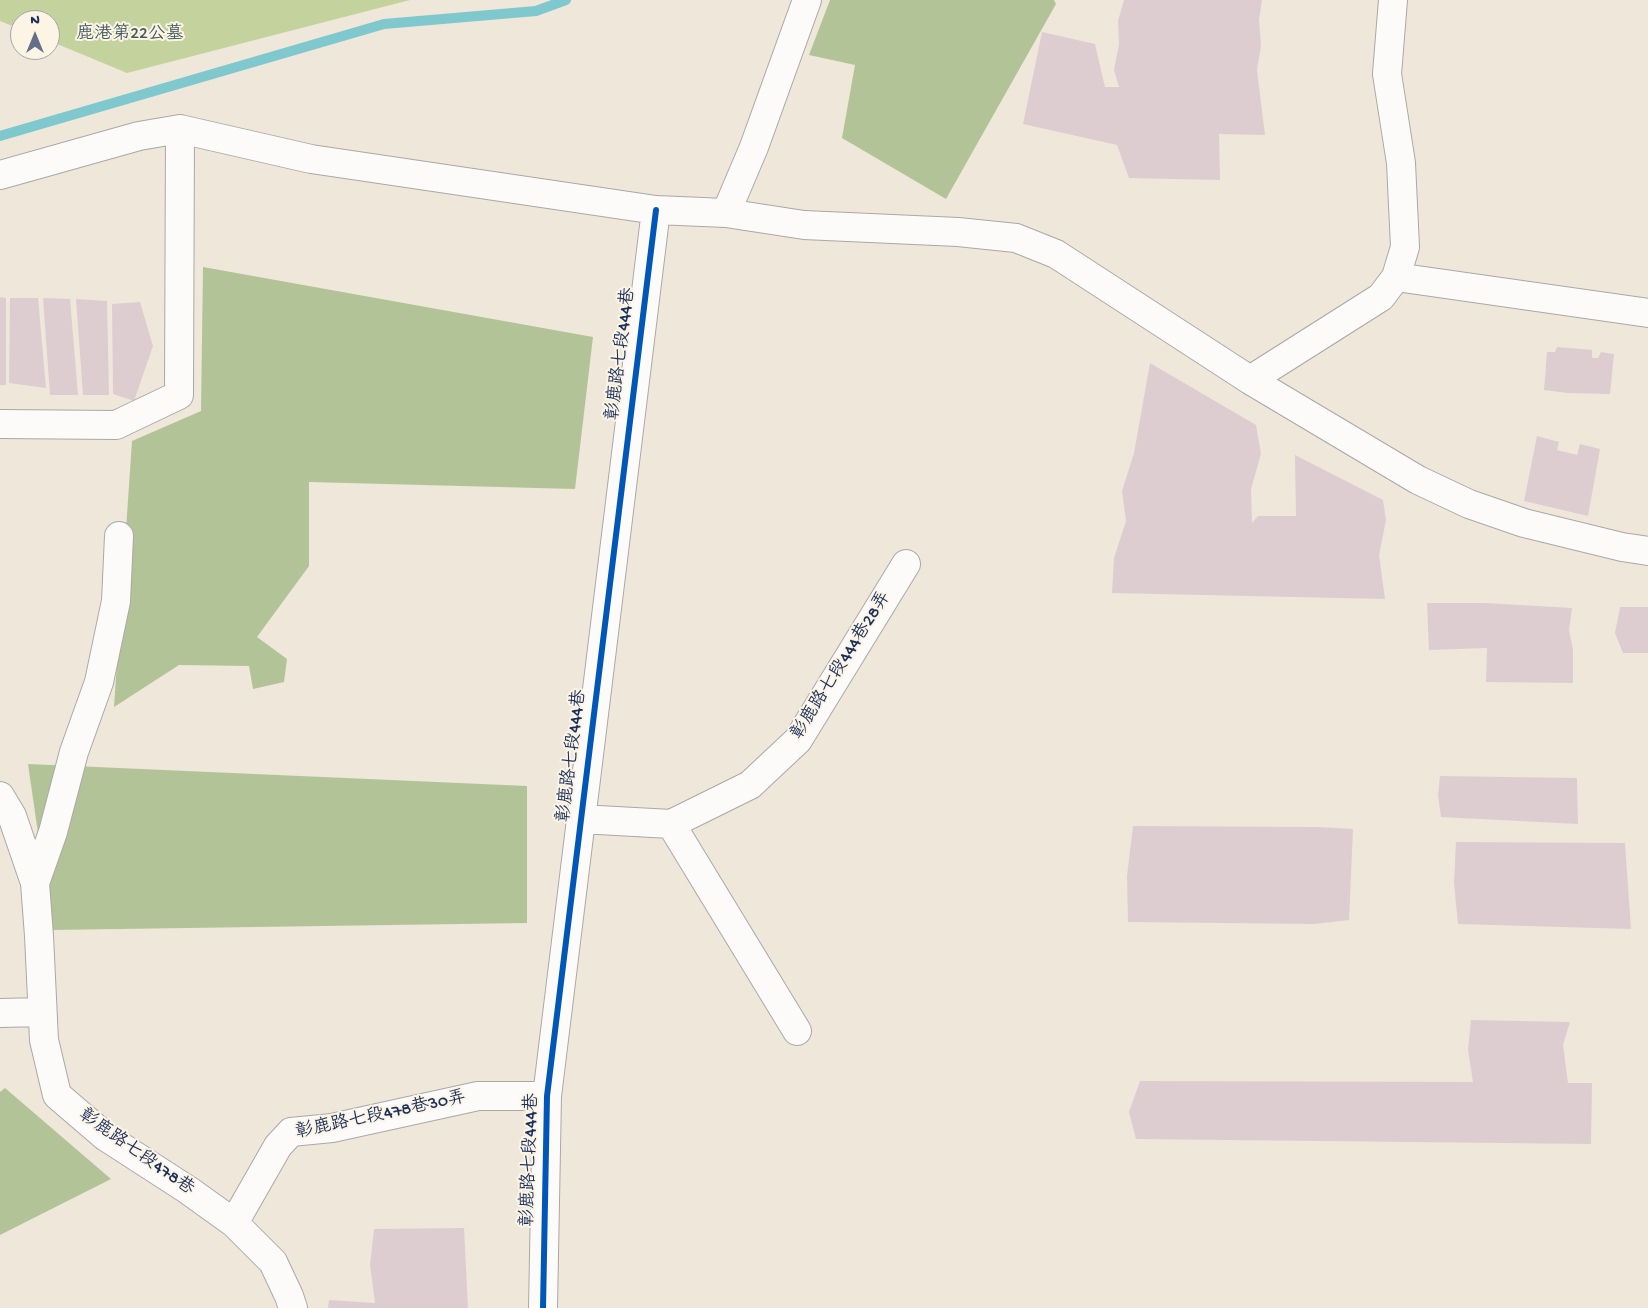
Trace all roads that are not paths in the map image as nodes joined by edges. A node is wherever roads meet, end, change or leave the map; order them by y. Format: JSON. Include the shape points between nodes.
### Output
{"nodes":[{"id":1,"x":808,"y":0,"type":"edge"},
{"id":2,"x":1393,"y":0,"type":"edge"},
{"id":3,"x":180,"y":129,"type":"junction"},
{"id":4,"x":0,"y":174,"type":"edge"},
{"id":5,"x":656,"y":210,"type":"junction"},
{"id":6,"x":726,"y":213,"type":"junction"},
{"id":7,"x":1396,"y":277,"type":"junction"},
{"id":8,"x":1648,"y":313,"type":"edge"},
{"id":9,"x":1250,"y":380,"type":"junction"},
{"id":10,"x":0,"y":424,"type":"edge"},
{"id":11,"x":120,"y":536,"type":"dead end"},
{"id":12,"x":1648,"y":550,"type":"edge"},
{"id":13,"x":906,"y":564,"type":"dead end"},
{"id":14,"x":0,"y":796,"type":"edge"},
{"id":15,"x":580,"y":819,"type":"junction"},
{"id":16,"x":670,"y":824,"type":"junction"},
{"id":17,"x":35,"y":883,"type":"junction"},
{"id":18,"x":42,"y":1012,"type":"junction"},
{"id":19,"x":0,"y":1013,"type":"edge"},
{"id":20,"x":797,"y":1031,"type":"dead end"},
{"id":21,"x":547,"y":1096,"type":"junction"},
{"id":22,"x":234,"y":1223,"type":"junction"},
{"id":23,"x":293,"y":1308,"type":"edge"},
{"id":24,"x":543,"y":1308,"type":"edge"}],
"edges":[{"from":1,"to":6,"type":"street"},
{"from":2,"to":7,"type":"street","via":[[1386,74],[1401,163],[1405,247]]},
{"from":3,"to":4,"type":"street","via":[[139,136]]},
{"from":3,"to":5,"type":"street","via":[[311,159]]},
{"from":3,"to":10,"type":"street","via":[[179,395],[116,425]]},
{"from":5,"to":6,"type":"street"},
{"from":5,"to":15,"type":"street","name":"彰鹿路七段444巷"},
{"from":6,"to":9,"type":"street","via":[[804,225],[1016,238],[1056,254]]},
{"from":7,"to":8,"type":"street"},
{"from":7,"to":9,"type":"street","via":[[1380,297]]},
{"from":9,"to":12,"type":"street","via":[[1418,480],[1469,504],[1524,523],[1622,547]]},
{"from":11,"to":17,"type":"street","via":[[116,600],[99,682],[74,752],[53,832]]},
{"from":13,"to":16,"type":"street","name":"彰鹿路七段444巷28弄","via":[[798,740],[750,785]]},
{"from":14,"to":17,"type":"street","name":"彰鹿路七段478巷","via":[[12,816]]},
{"from":15,"to":16,"type":"street","name":"彰鹿路七段444巷28弄"},
{"from":15,"to":21,"type":"street","name":"彰鹿路七段444巷"},
{"from":16,"to":20,"type":"street"},
{"from":17,"to":18,"type":"street","name":"彰鹿路七段478巷"},
{"from":18,"to":19,"type":"street"},
{"from":18,"to":22,"type":"street","name":"彰鹿路七段478巷","via":[[44,1040],[57,1095],[106,1137]]},
{"from":21,"to":22,"type":"street","name":"彰鹿路七段478巷30弄","via":[[478,1096],[332,1128],[291,1132],[278,1146]]},
{"from":21,"to":24,"type":"street","name":"彰鹿路七段444巷"},
{"from":22,"to":23,"type":"street","name":"彰鹿路七段478巷","via":[[273,1262]]}]}
